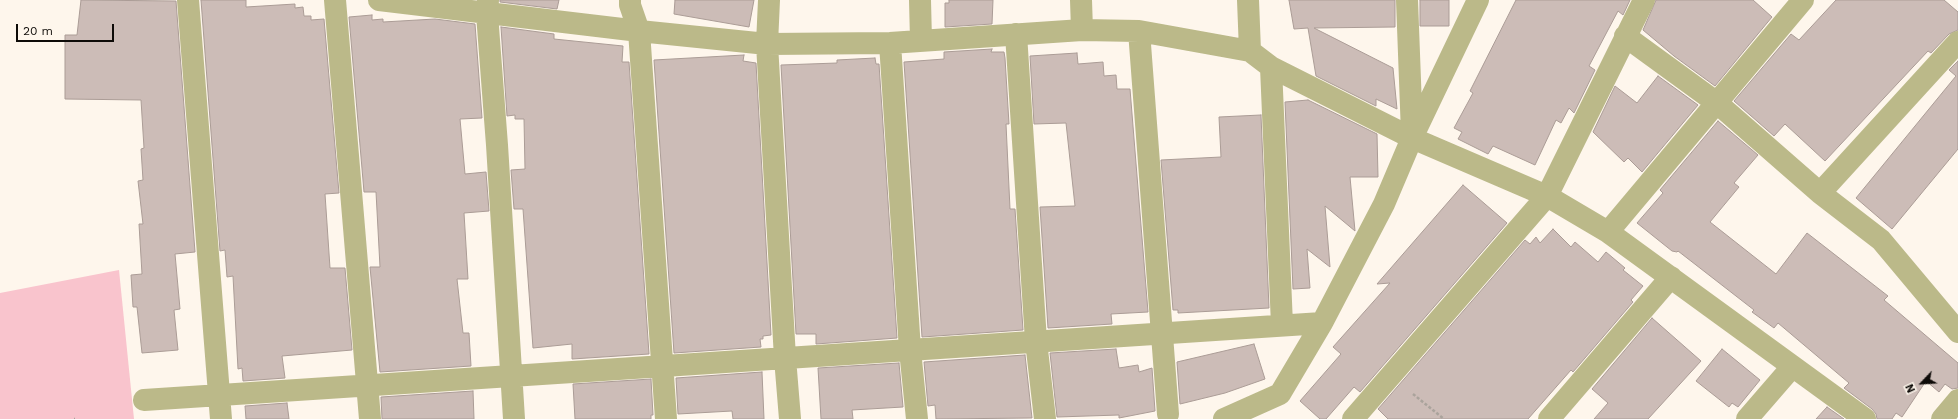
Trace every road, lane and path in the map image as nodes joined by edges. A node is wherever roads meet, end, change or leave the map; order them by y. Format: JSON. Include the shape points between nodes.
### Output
{"nodes":[{"id":1,"x":188,"y":0,"type":"edge"},
{"id":2,"x":335,"y":0,"type":"edge"},
{"id":3,"x":378,"y":0,"type":"edge"},
{"id":4,"x":630,"y":0,"type":"edge"},
{"id":5,"x":769,"y":0,"type":"edge"},
{"id":6,"x":920,"y":0,"type":"edge"},
{"id":7,"x":1081,"y":0,"type":"edge"},
{"id":8,"x":1248,"y":0,"type":"edge"},
{"id":9,"x":1408,"y":0,"type":"edge"},
{"id":10,"x":1478,"y":0,"type":"edge"},
{"id":11,"x":1644,"y":0,"type":"edge"},
{"id":12,"x":1803,"y":0,"type":"edge"},
{"id":13,"x":487,"y":7,"type":"edge"},
{"id":14,"x":1082,"y":30,"type":"junction"},
{"id":15,"x":639,"y":31,"type":"junction"},
{"id":16,"x":1139,"y":31,"type":"junction"},
{"id":17,"x":1016,"y":34,"type":"junction"},
{"id":18,"x":1625,"y":36,"type":"junction"},
{"id":19,"x":921,"y":40,"type":"junction"},
{"id":20,"x":890,"y":42,"type":"junction"},
{"id":21,"x":1958,"y":42,"type":"edge"},
{"id":22,"x":767,"y":44,"type":"junction"},
{"id":23,"x":1250,"y":51,"type":"junction"},
{"id":24,"x":1271,"y":67,"type":"junction"},
{"id":25,"x":1717,"y":103,"type":"junction"},
{"id":26,"x":1412,"y":138,"type":"junction"},
{"id":27,"x":1820,"y":193,"type":"junction"},
{"id":28,"x":1547,"y":196,"type":"junction"},
{"id":29,"x":1608,"y":232,"type":"junction"},
{"id":30,"x":1671,"y":277,"type":"junction"},
{"id":31,"x":1322,"y":323,"type":"junction"},
{"id":32,"x":1282,"y":325,"type":"junction"},
{"id":33,"x":1958,"y":332,"type":"edge"},
{"id":34,"x":1162,"y":333,"type":"junction"},
{"id":35,"x":1036,"y":341,"type":"junction"},
{"id":36,"x":910,"y":350,"type":"junction"},
{"id":37,"x":785,"y":358,"type":"junction"},
{"id":38,"x":662,"y":366,"type":"junction"},
{"id":39,"x":1792,"y":367,"type":"junction"},
{"id":40,"x":1391,"y":375,"type":"junction"},
{"id":41,"x":510,"y":376,"type":"junction"},
{"id":42,"x":367,"y":385,"type":"junction"},
{"id":43,"x":219,"y":395,"type":"junction"},
{"id":44,"x":144,"y":400,"type":"dead end"},
{"id":45,"x":1958,"y":400,"type":"edge"},
{"id":46,"x":1168,"y":414,"type":"dead end"},
{"id":47,"x":221,"y":419,"type":"edge"},
{"id":48,"x":370,"y":419,"type":"edge"},
{"id":49,"x":514,"y":419,"type":"edge"},
{"id":50,"x":666,"y":419,"type":"edge"},
{"id":51,"x":790,"y":419,"type":"edge"},
{"id":52,"x":917,"y":419,"type":"edge"},
{"id":53,"x":1045,"y":419,"type":"edge"},
{"id":54,"x":1224,"y":419,"type":"edge"},
{"id":55,"x":1353,"y":419,"type":"edge"},
{"id":56,"x":1444,"y":419,"type":"edge"},
{"id":57,"x":1549,"y":419,"type":"edge"},
{"id":58,"x":1747,"y":419,"type":"edge"},
{"id":59,"x":1865,"y":419,"type":"edge"},
{"id":60,"x":1942,"y":419,"type":"edge"}],
"edges":[{"from":1,"to":43,"type":"street"},
{"from":2,"to":42,"type":"street"},
{"from":3,"to":13,"type":"street"},
{"from":4,"to":15,"type":"street"},
{"from":5,"to":22,"type":"street"},
{"from":6,"to":19,"type":"street"},
{"from":7,"to":14,"type":"street"},
{"from":8,"to":23,"type":"street"},
{"from":9,"to":26,"type":"street"},
{"from":10,"to":26,"type":"street"},
{"from":11,"to":18,"type":"street"},
{"from":12,"to":25,"type":"street"},
{"from":13,"to":15,"type":"street"},
{"from":13,"to":41,"type":"street"},
{"from":14,"to":16,"type":"street"},
{"from":14,"to":17,"type":"street"},
{"from":15,"to":22,"type":"street"},
{"from":15,"to":38,"type":"street"},
{"from":16,"to":23,"type":"street"},
{"from":16,"to":34,"type":"street"},
{"from":17,"to":19,"type":"street"},
{"from":17,"to":35,"type":"street"},
{"from":18,"to":25,"type":"street"},
{"from":18,"to":28,"type":"street"},
{"from":19,"to":20,"type":"street"},
{"from":20,"to":22,"type":"street"},
{"from":20,"to":36,"type":"street"},
{"from":21,"to":27,"type":"street"},
{"from":22,"to":37,"type":"street"},
{"from":23,"to":24,"type":"street"},
{"from":24,"to":26,"type":"street"},
{"from":24,"to":32,"type":"street"},
{"from":25,"to":27,"type":"street"},
{"from":25,"to":29,"type":"street"},
{"from":26,"to":28,"type":"street"},
{"from":26,"to":31,"type":"street","via":[[1384,204]]},
{"from":27,"to":33,"type":"street","via":[[1881,240]]},
{"from":28,"to":29,"type":"street"},
{"from":28,"to":40,"type":"street"},
{"from":29,"to":30,"type":"street"},
{"from":30,"to":39,"type":"street"},
{"from":30,"to":57,"type":"street"},
{"from":31,"to":32,"type":"street"},
{"from":31,"to":54,"type":"street","via":[[1280,394]]},
{"from":32,"to":34,"type":"street"},
{"from":34,"to":35,"type":"street"},
{"from":34,"to":46,"type":"street"},
{"from":35,"to":36,"type":"street"},
{"from":35,"to":53,"type":"street"},
{"from":36,"to":37,"type":"street"},
{"from":36,"to":52,"type":"street"},
{"from":37,"to":38,"type":"street"},
{"from":37,"to":51,"type":"street"},
{"from":38,"to":41,"type":"street"},
{"from":38,"to":50,"type":"street"},
{"from":39,"to":58,"type":"street"},
{"from":39,"to":59,"type":"street"},
{"from":40,"to":55,"type":"street"},
{"from":40,"to":56,"type":"path"},
{"from":41,"to":42,"type":"street"},
{"from":41,"to":49,"type":"street"},
{"from":42,"to":43,"type":"street"},
{"from":42,"to":48,"type":"street"},
{"from":43,"to":44,"type":"street"},
{"from":43,"to":47,"type":"street"},
{"from":45,"to":60,"type":"street"}]}
